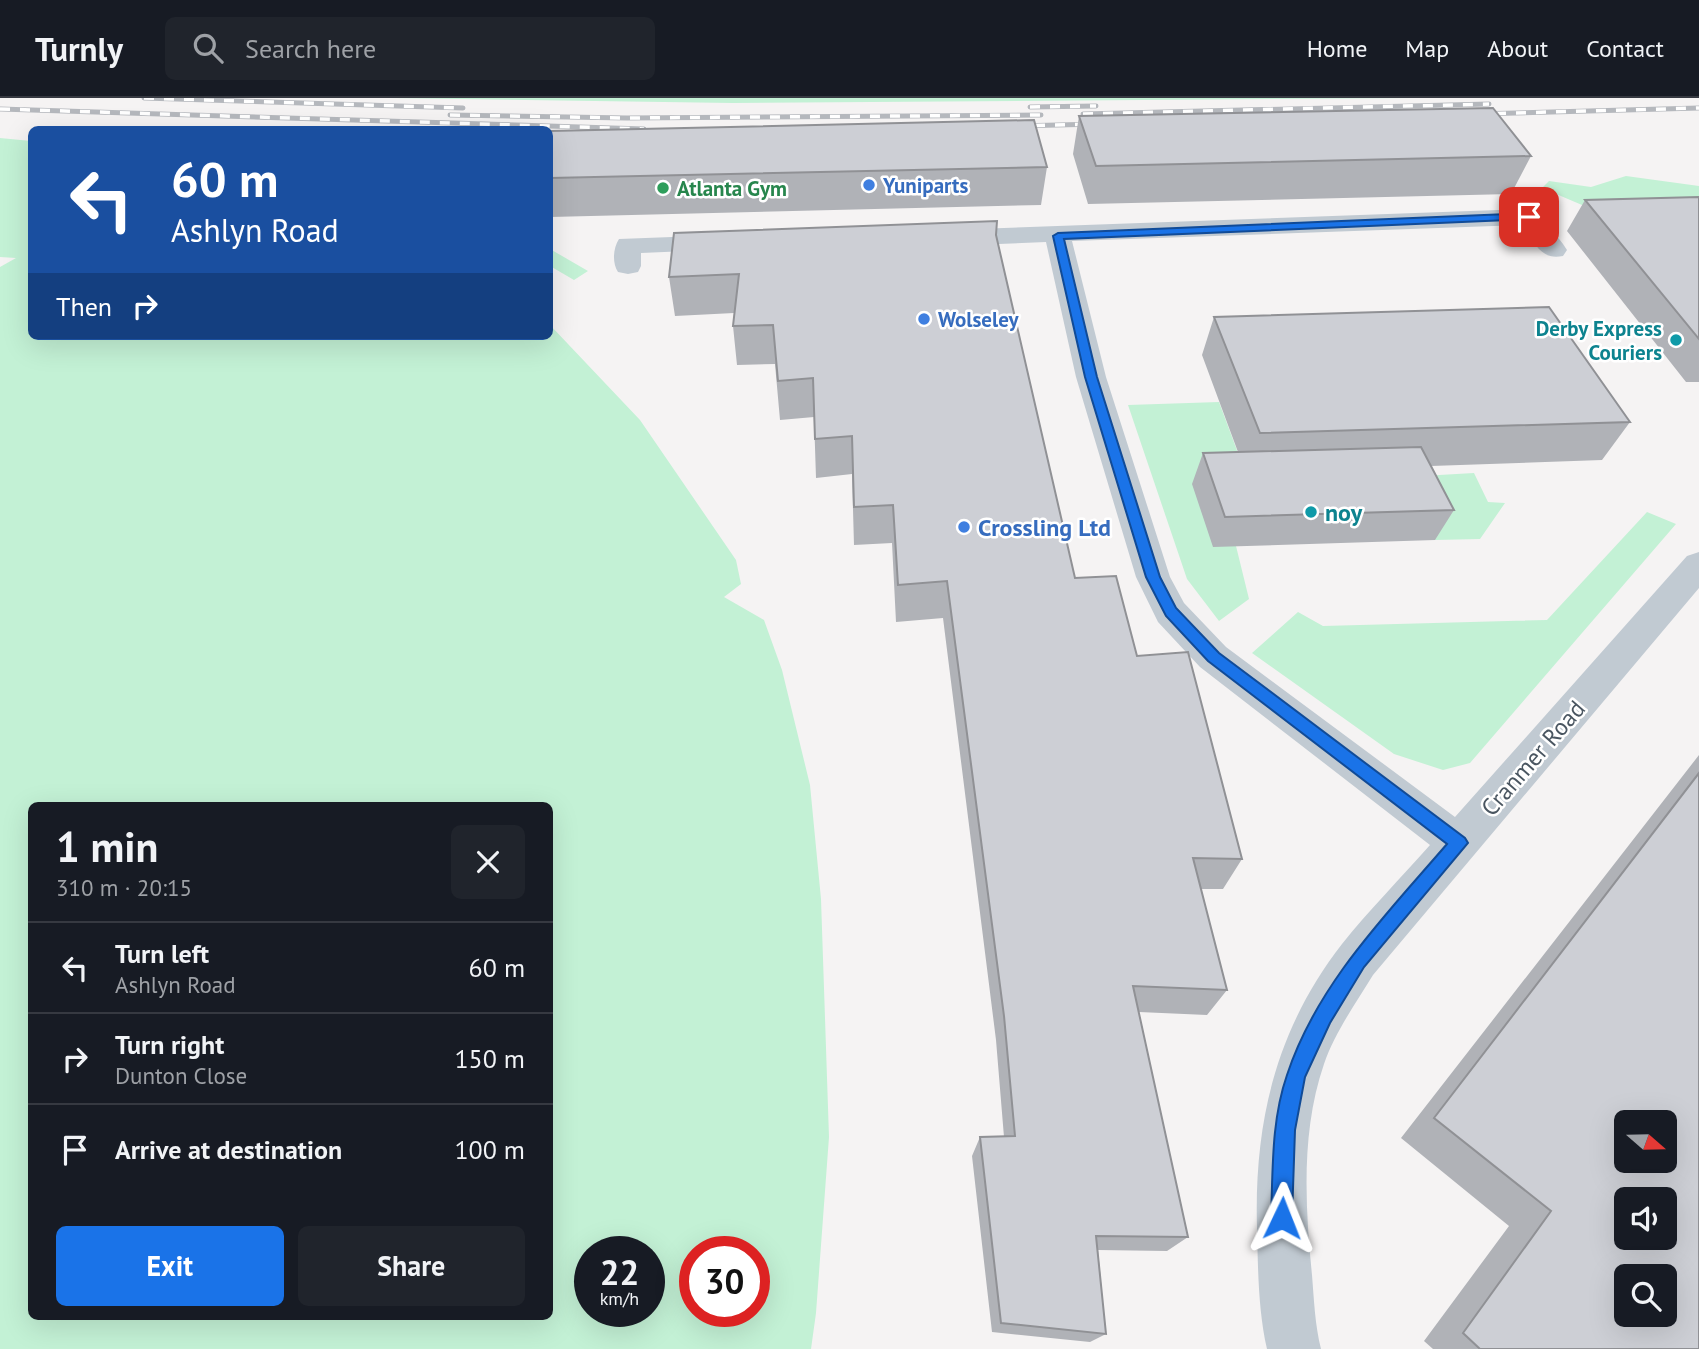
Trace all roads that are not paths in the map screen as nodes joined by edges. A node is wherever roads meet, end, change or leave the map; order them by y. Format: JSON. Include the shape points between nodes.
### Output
{"nodes":[{"id":1,"x":1058,"y":236,"type":"junction"},
{"id":2,"x":919,"y":239,"type":"edge"},
{"id":3,"x":753,"y":243,"type":"edge"},
{"id":4,"x":1554,"y":250,"type":"dead end"},
{"id":5,"x":628,"y":266,"type":"dead end"},
{"id":6,"x":1699,"y":565,"type":"edge"},
{"id":7,"x":1459,"y":843,"type":"junction"},
{"id":8,"x":1294,"y":1349,"type":"edge"}],
"edges":[{"from":1,"to":2,"type":"street"},
{"from":1,"to":4,"type":"street","via":[[1529,217]]},
{"from":1,"to":7,"type":"street","via":[[1091,377],[1153,577],[1171,612],[1213,657]]},
{"from":3,"to":5,"type":"street","via":[[628,245]]},
{"from":6,"to":7,"type":"street","name":"Cranmer Road"},
{"from":7,"to":8,"type":"street","name":"Cranmer Road","via":[[1357,960],[1296,1076],[1285,1130],[1282,1218]]}]}
